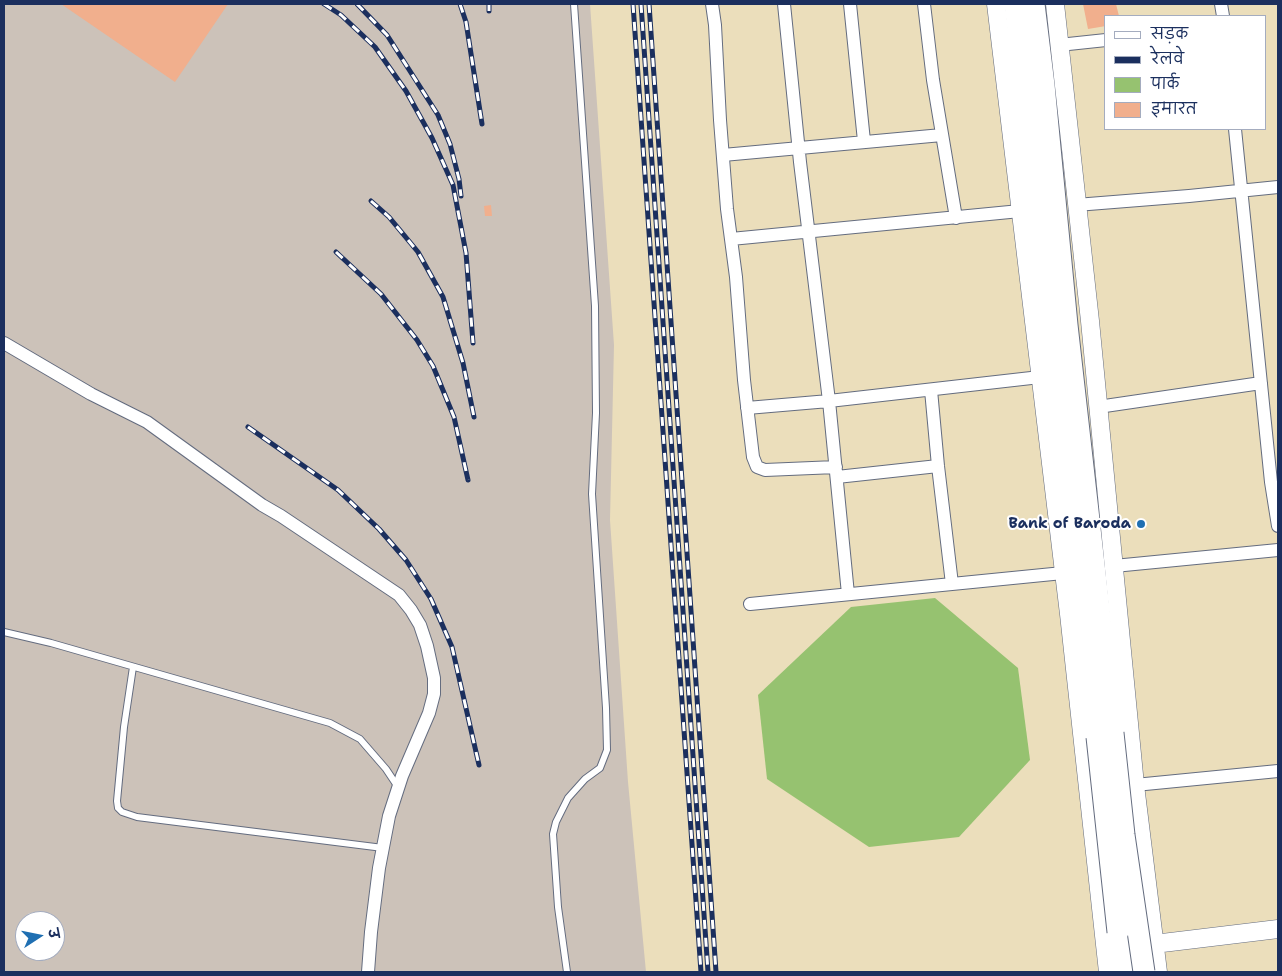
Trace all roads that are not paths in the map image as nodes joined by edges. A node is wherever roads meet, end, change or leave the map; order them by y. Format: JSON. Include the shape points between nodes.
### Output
{"nodes":[{"id":1,"x":574,"y":4,"type":"edge"},
{"id":2,"x":712,"y":4,"type":"edge"},
{"id":3,"x":784,"y":4,"type":"edge"},
{"id":4,"x":850,"y":4,"type":"edge"},
{"id":5,"x":924,"y":4,"type":"edge"},
{"id":6,"x":996,"y":4,"type":"edge"},
{"id":7,"x":1015,"y":4,"type":"edge"},
{"id":8,"x":1034,"y":4,"type":"edge"},
{"id":9,"x":1055,"y":4,"type":"edge"},
{"id":10,"x":1104,"y":40,"type":"edge"},
{"id":11,"x":1059,"y":45,"type":"junction"},
{"id":12,"x":1236,"y":130,"type":"edge"},
{"id":13,"x":942,"y":135,"type":"junction"},
{"id":14,"x":864,"y":142,"type":"junction"},
{"id":15,"x":799,"y":149,"type":"junction"},
{"id":16,"x":723,"y":155,"type":"junction"},
{"id":17,"x":1278,"y":187,"type":"edge"},
{"id":18,"x":1242,"y":191,"type":"junction"},
{"id":19,"x":1076,"y":205,"type":"junction"},
{"id":20,"x":1020,"y":211,"type":"junction"},
{"id":21,"x":956,"y":218,"type":"junction"},
{"id":22,"x":809,"y":233,"type":"junction"},
{"id":23,"x":731,"y":240,"type":"junction"},
{"id":24,"x":1053,"y":269,"type":"junction"},
{"id":25,"x":4,"y":342,"type":"edge"},
{"id":26,"x":1040,"y":377,"type":"junction"},
{"id":27,"x":1261,"y":383,"type":"junction"},
{"id":28,"x":931,"y":390,"type":"junction"},
{"id":29,"x":829,"y":401,"type":"junction"},
{"id":30,"x":1098,"y":407,"type":"junction"},
{"id":31,"x":747,"y":408,"type":"junction"},
{"id":32,"x":938,"y":466,"type":"junction"},
{"id":33,"x":836,"y":472,"type":"junction"},
{"id":34,"x":1275,"y":482,"type":"edge"},
{"id":35,"x":1278,"y":526,"type":"edge"},
{"id":36,"x":1278,"y":550,"type":"edge"},
{"id":37,"x":1114,"y":566,"type":"junction"},
{"id":38,"x":1063,"y":573,"type":"junction"},
{"id":39,"x":952,"y":584,"type":"junction"},
{"id":40,"x":848,"y":594,"type":"junction"},
{"id":41,"x":750,"y":604,"type":"dead end"},
{"id":42,"x":4,"y":632,"type":"edge"},
{"id":43,"x":133,"y":667,"type":"junction"},
{"id":44,"x":1278,"y":771,"type":"edge"},
{"id":45,"x":1135,"y":784,"type":"junction"},
{"id":46,"x":398,"y":788,"type":"junction"},
{"id":47,"x":383,"y":848,"type":"junction"},
{"id":48,"x":1143,"y":853,"type":"junction"},
{"id":49,"x":1095,"y":859,"type":"junction"},
{"id":50,"x":1278,"y":929,"type":"edge"},
{"id":51,"x":1154,"y":944,"type":"junction"},
{"id":52,"x":368,"y":972,"type":"edge"},
{"id":53,"x":567,"y":972,"type":"edge"},
{"id":54,"x":1108,"y":972,"type":"edge"},
{"id":55,"x":1123,"y":972,"type":"edge"},
{"id":56,"x":1144,"y":972,"type":"edge"},
{"id":57,"x":1158,"y":972,"type":"edge"}],
"edges":[{"from":1,"to":53,"type":"lane","via":[[595,306],[596,413],[592,494],[606,750],[600,768],[568,798],[553,834]]},
{"from":2,"to":16,"type":"street"},
{"from":3,"to":15,"type":"street"},
{"from":4,"to":14,"type":"street"},
{"from":5,"to":13,"type":"street"},
{"from":6,"to":20,"type":"street"},
{"from":7,"to":24,"type":"highway"},
{"from":8,"to":24,"type":"highway","via":[[1044,85]]},
{"from":9,"to":11,"type":"street"},
{"from":10,"to":11,"type":"street"},
{"from":11,"to":19,"type":"street"},
{"from":12,"to":18,"type":"street"},
{"from":13,"to":14,"type":"street"},
{"from":13,"to":21,"type":"street"},
{"from":14,"to":15,"type":"street"},
{"from":15,"to":16,"type":"street"},
{"from":15,"to":22,"type":"street"},
{"from":16,"to":23,"type":"street"},
{"from":17,"to":18,"type":"street"},
{"from":18,"to":19,"type":"street"},
{"from":18,"to":27,"type":"street"},
{"from":19,"to":30,"type":"street"},
{"from":20,"to":21,"type":"street"},
{"from":20,"to":26,"type":"street"},
{"from":21,"to":22,"type":"street"},
{"from":22,"to":23,"type":"street"},
{"from":22,"to":29,"type":"street"},
{"from":23,"to":31,"type":"street"},
{"from":24,"to":55,"type":"highway","bridge":true},
{"from":24,"to":56,"type":"highway","bridge":true},
{"from":25,"to":46,"type":"street","via":[[91,394],[147,422],[262,505],[399,595],[420,626],[432,664],[434,688],[429,713]]},
{"from":26,"to":28,"type":"street"},
{"from":26,"to":38,"type":"street"},
{"from":27,"to":30,"type":"street"},
{"from":27,"to":34,"type":"street"},
{"from":28,"to":29,"type":"street"},
{"from":28,"to":32,"type":"street"},
{"from":29,"to":31,"type":"street"},
{"from":29,"to":33,"type":"street"},
{"from":30,"to":37,"type":"street"},
{"from":31,"to":33,"type":"street","via":[[757,467]]},
{"from":32,"to":33,"type":"street"},
{"from":32,"to":39,"type":"street"},
{"from":33,"to":40,"type":"street"},
{"from":34,"to":35,"type":"street"},
{"from":36,"to":37,"type":"street"},
{"from":37,"to":45,"type":"street"},
{"from":38,"to":39,"type":"street"},
{"from":38,"to":49,"type":"street"},
{"from":39,"to":40,"type":"street"},
{"from":40,"to":41,"type":"street"},
{"from":42,"to":43,"type":"lane"},
{"from":43,"to":46,"type":"lane","via":[[330,723],[360,739]]},
{"from":43,"to":47,"type":"lane","via":[[117,801],[122,812],[137,817]]},
{"from":44,"to":45,"type":"street"},
{"from":45,"to":48,"type":"street"},
{"from":46,"to":47,"type":"street"},
{"from":47,"to":52,"type":"street"},
{"from":48,"to":49,"type":"street"},
{"from":48,"to":51,"type":"street"},
{"from":49,"to":54,"type":"street"},
{"from":50,"to":51,"type":"street"},
{"from":51,"to":57,"type":"street"}]}
